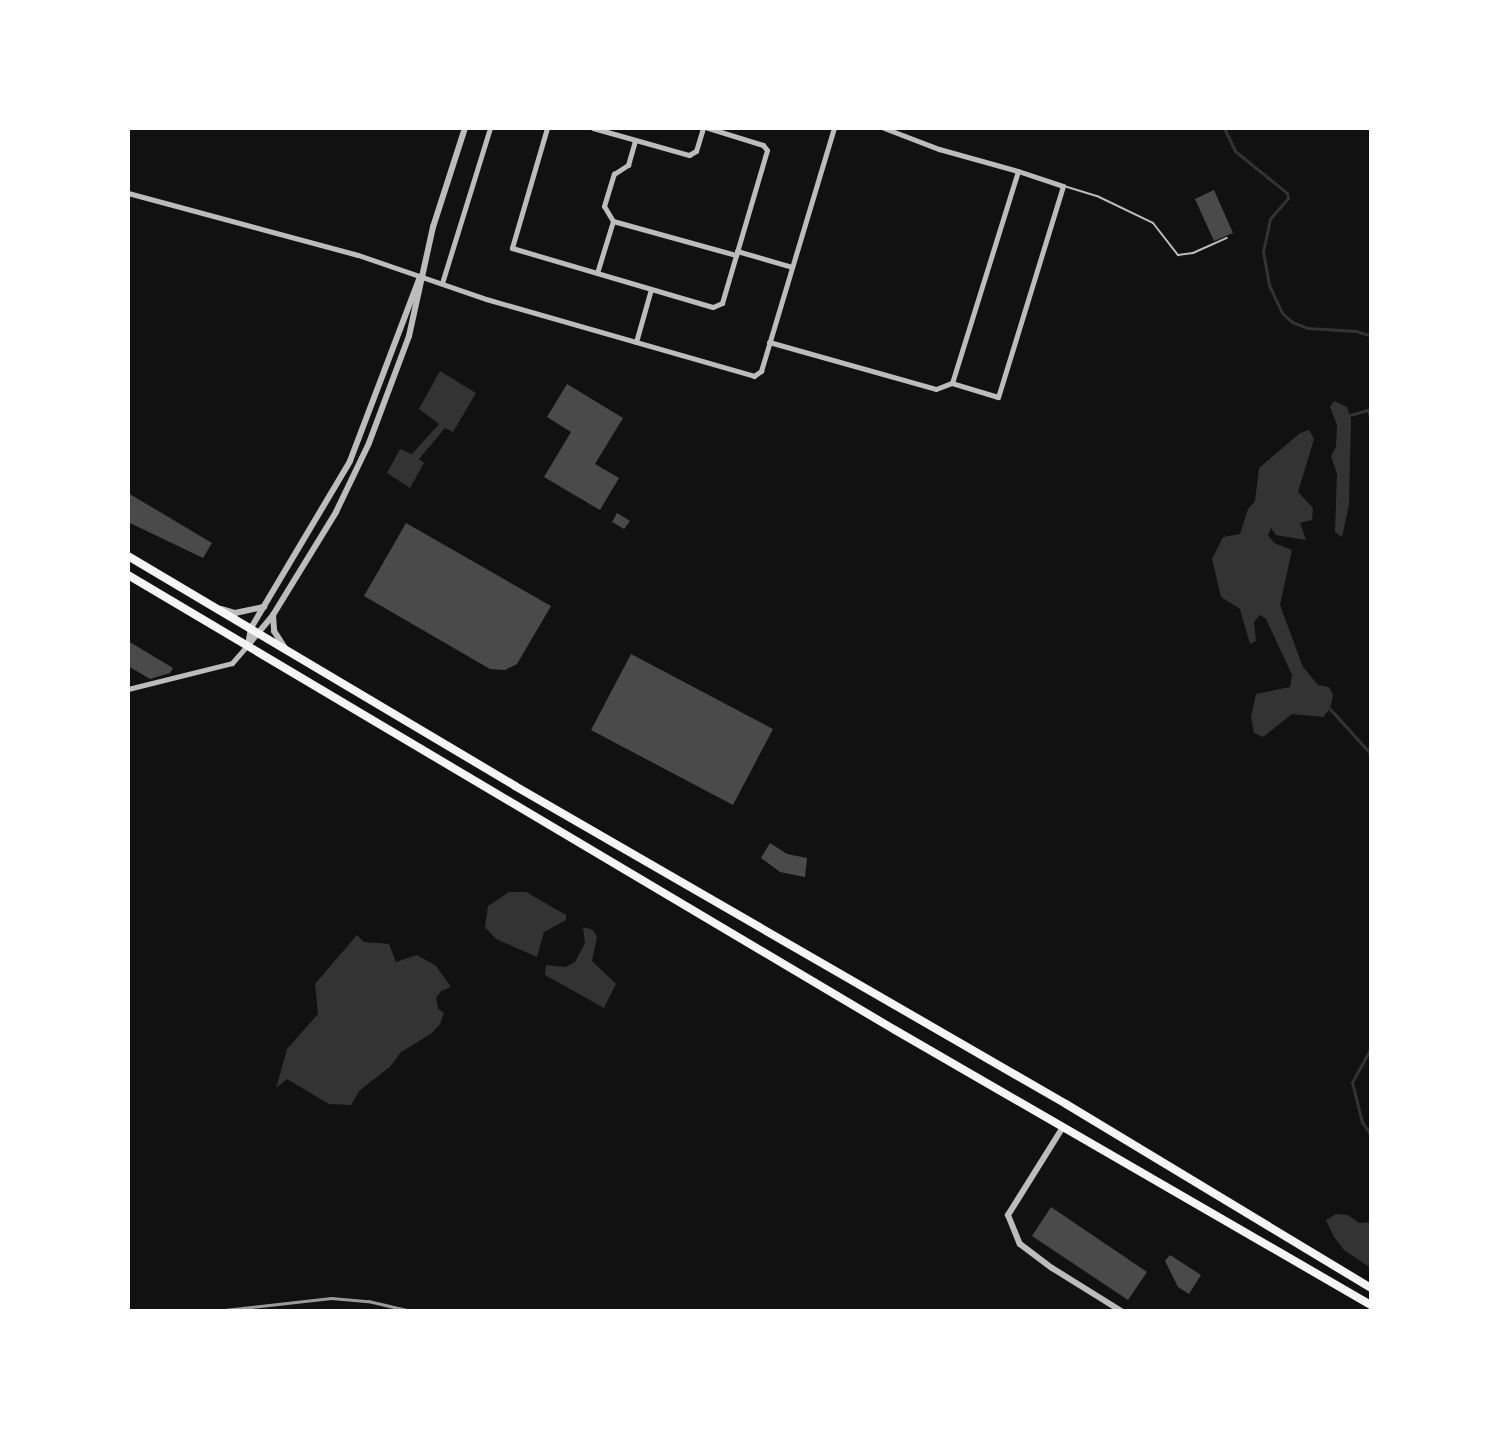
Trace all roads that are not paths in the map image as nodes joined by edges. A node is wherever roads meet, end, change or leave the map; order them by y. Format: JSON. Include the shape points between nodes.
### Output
{"nodes":[{"id":1,"x":465,"y":128,"type":"edge"},
{"id":2,"x":490,"y":128,"type":"edge"},
{"id":3,"x":547,"y":128,"type":"edge"},
{"id":4,"x":593,"y":128,"type":"edge"},
{"id":5,"x":706,"y":128,"type":"edge"},
{"id":6,"x":834,"y":128,"type":"edge"},
{"id":7,"x":884,"y":128,"type":"edge"},
{"id":8,"x":635,"y":141,"type":"junction"},
{"id":9,"x":1018,"y":171,"type":"junction"},
{"id":10,"x":1063,"y":186,"type":"junction"},
{"id":11,"x":128,"y":193,"type":"edge"},
{"id":12,"x":613,"y":221,"type":"junction"},
{"id":13,"x":1227,"y":238,"type":"dead end"},
{"id":14,"x":737,"y":253,"type":"junction"},
{"id":15,"x":792,"y":267,"type":"junction"},
{"id":16,"x":597,"y":273,"type":"junction"},
{"id":17,"x":421,"y":276,"type":"junction"},
{"id":18,"x":442,"y":283,"type":"junction"},
{"id":19,"x":651,"y":289,"type":"junction"},
{"id":20,"x":636,"y":342,"type":"junction"},
{"id":21,"x":769,"y":342,"type":"junction"},
{"id":22,"x":952,"y":383,"type":"junction"},
{"id":23,"x":128,"y":556,"type":"edge"},
{"id":24,"x":128,"y":575,"type":"edge"},
{"id":25,"x":214,"y":607,"type":"junction"},
{"id":26,"x":264,"y":607,"type":"junction"},
{"id":27,"x":273,"y":615,"type":"junction"},
{"id":28,"x":251,"y":628,"type":"junction"},
{"id":29,"x":260,"y":634,"type":"junction"},
{"id":30,"x":248,"y":645,"type":"junction"},
{"id":31,"x":285,"y":649,"type":"junction"},
{"id":32,"x":128,"y":689,"type":"edge"},
{"id":33,"x":1063,"y":1127,"type":"junction"},
{"id":34,"x":1371,"y":1288,"type":"edge"},
{"id":35,"x":1371,"y":1305,"type":"edge"},
{"id":36,"x":1121,"y":1311,"type":"edge"}],
"edges":[{"from":1,"to":17,"type":"street"},
{"from":2,"to":18,"type":"street"},
{"from":3,"to":16,"type":"street","via":[[512,248]]},
{"from":4,"to":8,"type":"street"},
{"from":5,"to":8,"type":"street","via":[[689,155]]},
{"from":5,"to":14,"type":"street","via":[[767,150]]},
{"from":6,"to":15,"type":"street"},
{"from":7,"to":9,"type":"street"},
{"from":8,"to":12,"type":"street","via":[[628,165],[614,174],[604,206]]},
{"from":9,"to":10,"type":"street"},
{"from":9,"to":22,"type":"street"},
{"from":10,"to":13,"type":"lane","via":[[1153,223],[1178,255]]},
{"from":10,"to":22,"type":"street","via":[[998,397]]},
{"from":11,"to":17,"type":"street"},
{"from":12,"to":14,"type":"street"},
{"from":12,"to":16,"type":"street"},
{"from":14,"to":15,"type":"street"},
{"from":14,"to":19,"type":"street","via":[[720,305]]},
{"from":15,"to":21,"type":"street"},
{"from":16,"to":19,"type":"street"},
{"from":17,"to":18,"type":"street"},
{"from":17,"to":26,"type":"street","via":[[350,461]]},
{"from":17,"to":27,"type":"street","via":[[409,336],[369,443],[348,491]]},
{"from":18,"to":20,"type":"street"},
{"from":19,"to":20,"type":"street"},
{"from":20,"to":21,"type":"street","via":[[757,375]]},
{"from":21,"to":22,"type":"street","via":[[936,389]]},
{"from":23,"to":25,"type":"highway"},
{"from":24,"to":30,"type":"highway"},
{"from":25,"to":26,"type":"street","via":[[235,613]]},
{"from":25,"to":28,"type":"highway"},
{"from":26,"to":28,"type":"street"},
{"from":27,"to":29,"type":"street"},
{"from":27,"to":31,"type":"street","via":[[274,631]]},
{"from":28,"to":29,"type":"highway"},
{"from":28,"to":30,"type":"street"},
{"from":29,"to":30,"type":"street"},
{"from":29,"to":31,"type":"highway"},
{"from":30,"to":32,"type":"street","via":[[232,663]]},
{"from":30,"to":33,"type":"highway"},
{"from":31,"to":34,"type":"highway"},
{"from":33,"to":35,"type":"highway"},
{"from":33,"to":36,"type":"street","via":[[1008,1215],[1020,1244]]}]}
